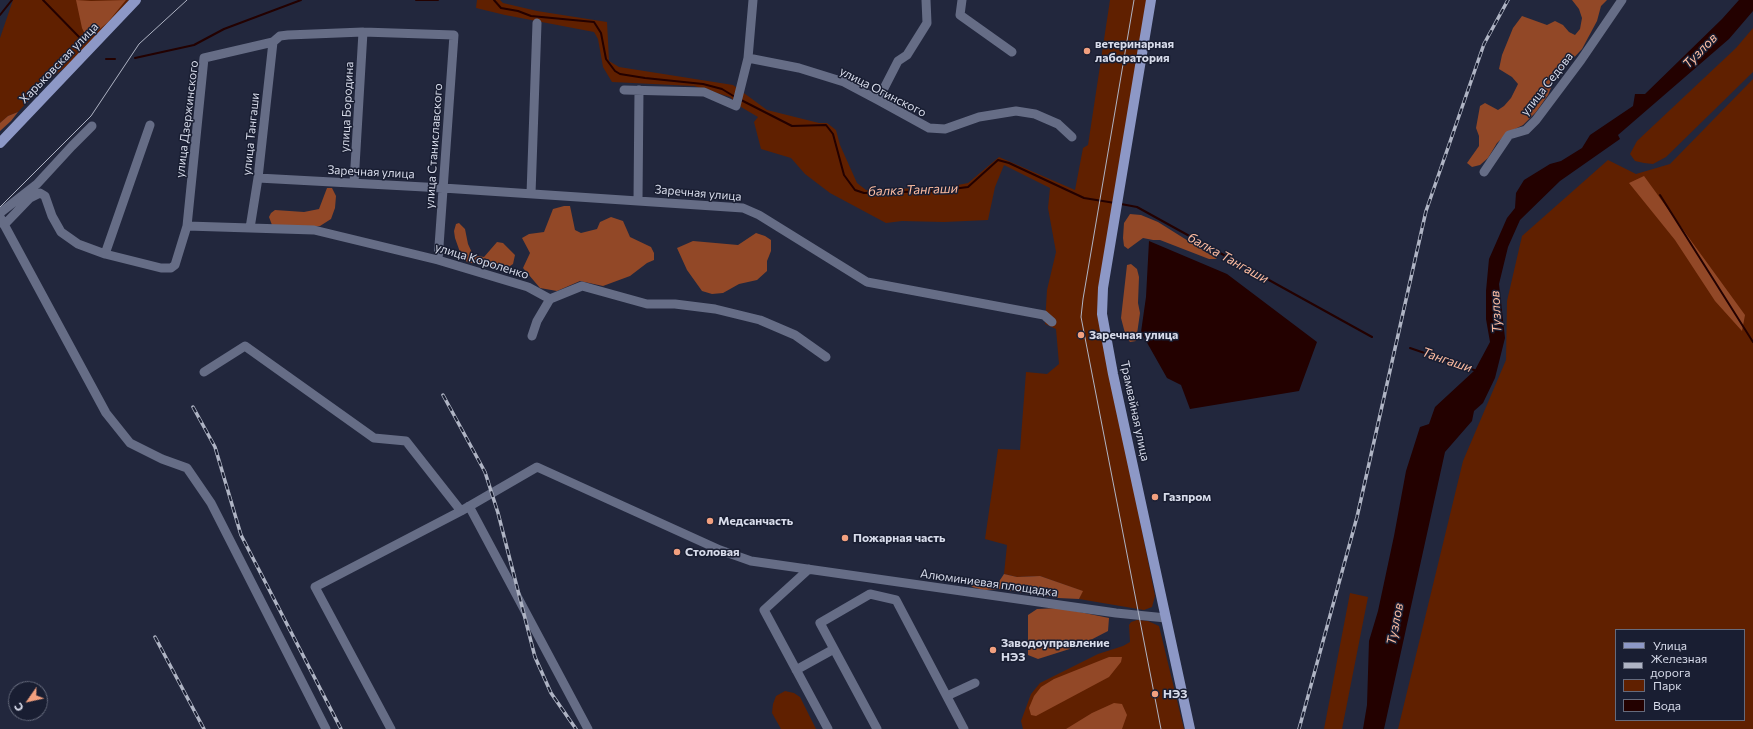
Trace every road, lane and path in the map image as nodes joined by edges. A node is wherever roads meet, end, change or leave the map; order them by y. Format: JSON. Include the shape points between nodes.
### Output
{"nodes":[{"id":1,"x":136,"y":0,"type":"edge"},
{"id":2,"x":753,"y":0,"type":"edge"},
{"id":3,"x":926,"y":0,"type":"edge"},
{"id":4,"x":962,"y":0,"type":"edge"},
{"id":5,"x":1151,"y":0,"type":"edge"},
{"id":6,"x":1622,"y":0,"type":"edge"},
{"id":7,"x":537,"y":23,"type":"dead end"},
{"id":8,"x":363,"y":32,"type":"junction"},
{"id":9,"x":454,"y":35,"type":"joint"},
{"id":10,"x":273,"y":42,"type":"junction"},
{"id":11,"x":1012,"y":52,"type":"dead end"},
{"id":12,"x":748,"y":58,"type":"junction"},
{"id":13,"x":624,"y":90,"type":"dead end"},
{"id":14,"x":639,"y":90,"type":"junction"},
{"id":15,"x":878,"y":100,"type":"junction"},
{"id":16,"x":150,"y":125,"type":"dead end"},
{"id":17,"x":92,"y":126,"type":"dead end"},
{"id":18,"x":1072,"y":137,"type":"dead end"},
{"id":19,"x":0,"y":142,"type":"edge"},
{"id":20,"x":1484,"y":172,"type":"dead end"},
{"id":21,"x":258,"y":178,"type":"junction"},
{"id":22,"x":354,"y":183,"type":"junction"},
{"id":23,"x":443,"y":188,"type":"junction"},
{"id":24,"x":531,"y":194,"type":"junction"},
{"id":25,"x":638,"y":200,"type":"junction"},
{"id":26,"x":0,"y":213,"type":"edge"},
{"id":27,"x":2,"y":221,"type":"edge"},
{"id":28,"x":186,"y":226,"type":"junction"},
{"id":29,"x":250,"y":228,"type":"junction"},
{"id":30,"x":105,"y":254,"type":"junction"},
{"id":31,"x":438,"y":260,"type":"junction"},
{"id":32,"x":550,"y":299,"type":"junction"},
{"id":33,"x":1052,"y":322,"type":"dead end"},
{"id":34,"x":532,"y":336,"type":"dead end"},
{"id":35,"x":826,"y":357,"type":"dead end"},
{"id":36,"x":204,"y":372,"type":"dead end"},
{"id":37,"x":465,"y":508,"type":"junction"},
{"id":38,"x":809,"y":569,"type":"junction"},
{"id":39,"x":1166,"y":618,"type":"junction"},
{"id":40,"x":834,"y":648,"type":"junction"},
{"id":41,"x":796,"y":670,"type":"junction"},
{"id":42,"x":975,"y":683,"type":"dead end"},
{"id":43,"x":947,"y":696,"type":"junction"},
{"id":44,"x":326,"y":729,"type":"edge"},
{"id":45,"x":391,"y":729,"type":"edge"},
{"id":46,"x":588,"y":729,"type":"edge"},
{"id":47,"x":828,"y":729,"type":"edge"},
{"id":48,"x":877,"y":729,"type":"edge"},
{"id":49,"x":964,"y":729,"type":"edge"},
{"id":50,"x":1190,"y":729,"type":"edge"}],
"edges":[{"from":1,"to":19,"type":"main road","name":"Харьковская улица"},
{"from":2,"to":12,"type":"street"},
{"from":3,"to":15,"type":"street","via":[[927,23],[907,55],[898,61]]},
{"from":4,"to":11,"type":"street","via":[[960,15]]},
{"from":5,"to":39,"type":"main road","name":"Трамвайная улица","via":[[1103,288],[1102,314]]},
{"from":6,"to":20,"type":"street","name":"улица Седова","via":[[1536,120],[1526,130],[1509,135]]},
{"from":7,"to":24,"type":"street"},
{"from":8,"to":9,"type":"street","name":"улица Дзержинского"},
{"from":8,"to":10,"type":"street","name":"улица Дзержинского","via":[[288,35],[280,36]]},
{"from":8,"to":22,"type":"street","name":"улица Бородина"},
{"from":9,"to":23,"type":"street","name":"улица Станиславского"},
{"from":10,"to":21,"type":"street","name":"улица Тангаши"},
{"from":10,"to":28,"type":"street","name":"улица Дзержинского","via":[[204,58]]},
{"from":12,"to":14,"type":"street","via":[[736,106],[704,92]]},
{"from":12,"to":15,"type":"street","name":"улица Огинского","via":[[799,68],[844,82]]},
{"from":13,"to":14,"type":"street"},
{"from":14,"to":25,"type":"street"},
{"from":15,"to":18,"type":"street","name":"улица Огинского","via":[[929,128],[945,129],[979,117],[1016,111],[1035,114],[1058,124]]},
{"from":16,"to":30,"type":"street"},
{"from":17,"to":26,"type":"street","via":[[37,184]]},
{"from":21,"to":22,"type":"street","name":"Заречная улица"},
{"from":21,"to":29,"type":"street","name":"улица Тангаши"},
{"from":22,"to":23,"type":"street","name":"Заречная улица"},
{"from":23,"to":24,"type":"street","name":"Заречная улица"},
{"from":23,"to":31,"type":"street","name":"улица Станиславского"},
{"from":24,"to":25,"type":"street","name":"Заречная улица"},
{"from":25,"to":33,"type":"street","name":"Заречная улица","via":[[743,208],[759,215],[867,282],[1044,315]]},
{"from":27,"to":30,"type":"street","name":"улица Дзержинского","via":[[40,193],[45,196],[61,232],[78,244]]},
{"from":27,"to":44,"type":"street","via":[[106,414],[130,443],[187,468],[211,503]]},
{"from":28,"to":29,"type":"street","name":"улица Короленко"},
{"from":28,"to":30,"type":"street","name":"улица Дзержинского","via":[[175,265],[171,268],[161,268]]},
{"from":29,"to":31,"type":"street","name":"улица Короленко","via":[[314,230]]},
{"from":31,"to":32,"type":"street","name":"улица Короленко","via":[[528,286]]},
{"from":32,"to":34,"type":"street","via":[[536,321]]},
{"from":32,"to":35,"type":"street","via":[[582,286],[647,304],[675,304],[715,309],[760,320],[795,336]]},
{"from":36,"to":37,"type":"street","via":[[245,346],[374,438],[406,441]]},
{"from":37,"to":38,"type":"street","name":"Алюминиевая площадка","via":[[537,467],[720,550],[751,560]]},
{"from":37,"to":45,"type":"street","via":[[315,587]]},
{"from":37,"to":46,"type":"street"},
{"from":38,"to":39,"type":"street","name":"Алюминиевая площадка"},
{"from":38,"to":41,"type":"street","via":[[764,610]]},
{"from":39,"to":50,"type":"main road","name":"Трамвайная улица"},
{"from":40,"to":41,"type":"street"},
{"from":40,"to":43,"type":"street","via":[[820,623],[870,594],[896,600]]},
{"from":40,"to":48,"type":"street"},
{"from":41,"to":47,"type":"street"},
{"from":42,"to":43,"type":"street"},
{"from":43,"to":49,"type":"street"}]}
